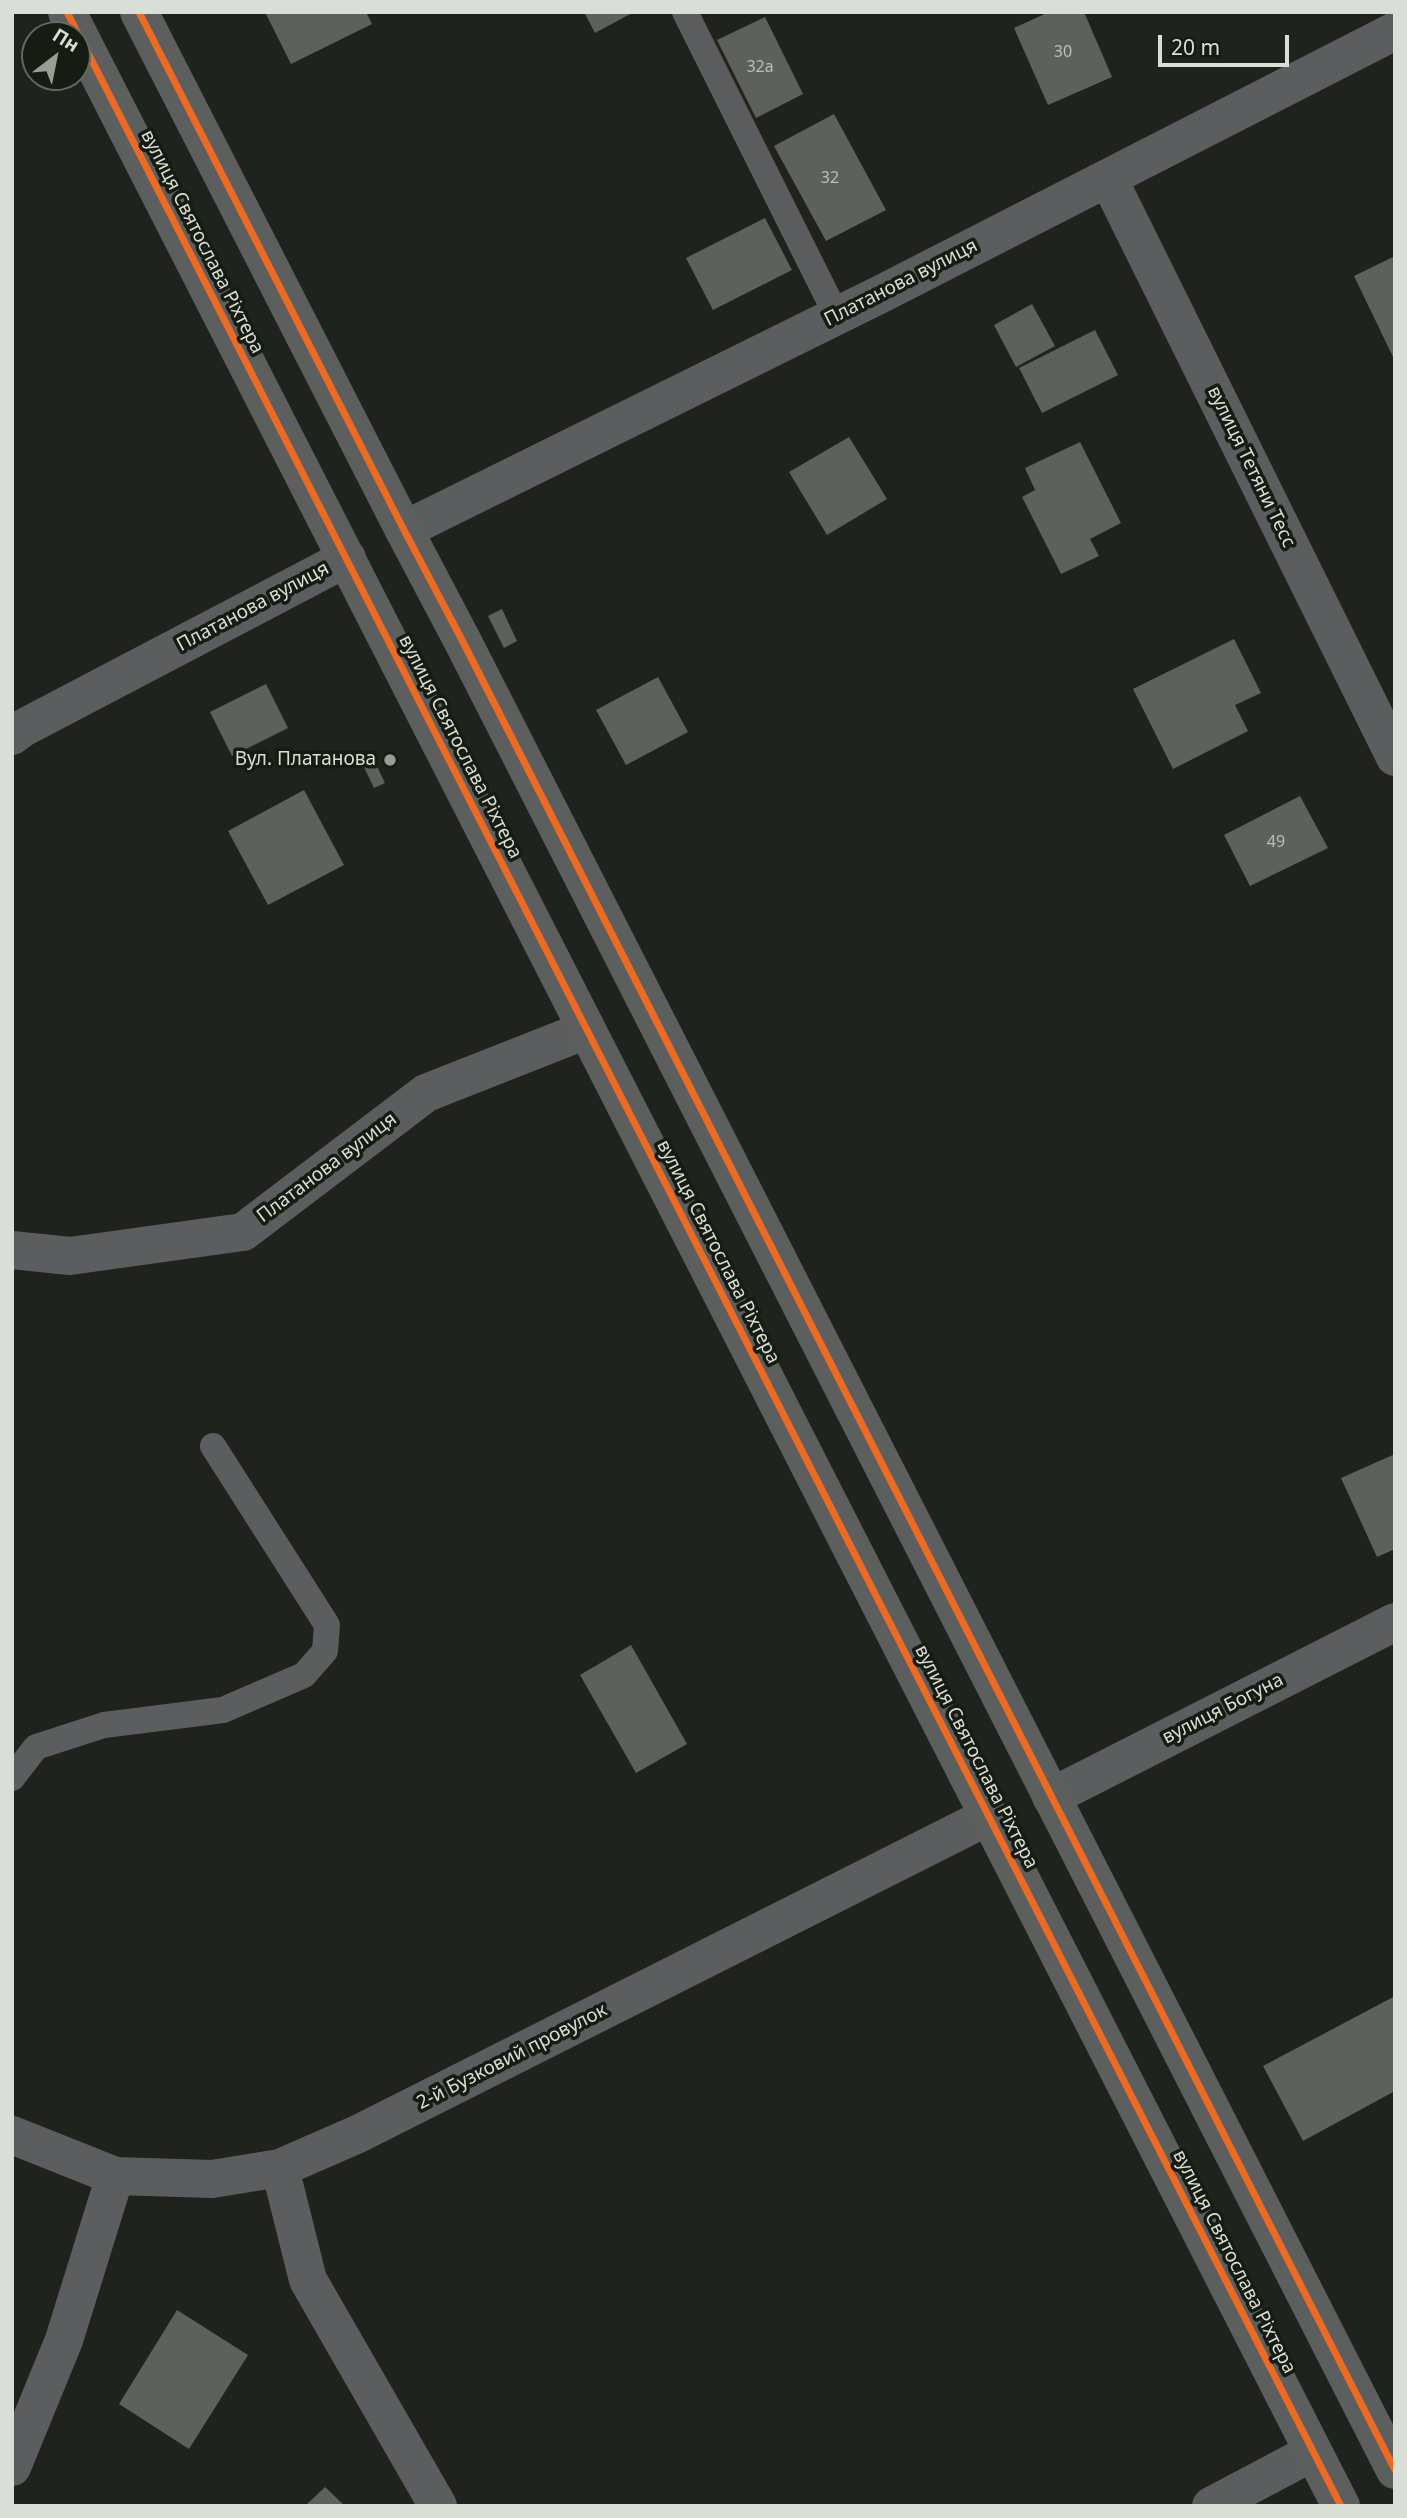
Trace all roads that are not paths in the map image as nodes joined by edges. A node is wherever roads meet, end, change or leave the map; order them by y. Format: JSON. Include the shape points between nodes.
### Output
{"nodes":[{"id":1,"x":66,"y":12,"type":"edge"},
{"id":2,"x":139,"y":12,"type":"edge"},
{"id":3,"x":685,"y":12,"type":"edge"},
{"id":4,"x":1395,"y":31,"type":"edge"},
{"id":5,"x":1108,"y":178,"type":"junction"},
{"id":6,"x":837,"y":316,"type":"junction"},
{"id":7,"x":404,"y":530,"type":"junction"},
{"id":8,"x":347,"y":558,"type":"junction"},
{"id":9,"x":12,"y":736,"type":"edge"},
{"id":10,"x":1395,"y":757,"type":"edge"},
{"id":11,"x":586,"y":1030,"type":"junction"},
{"id":12,"x":12,"y":1250,"type":"edge"},
{"id":13,"x":213,"y":1446,"type":"dead end"},
{"id":14,"x":1395,"y":1622,"type":"edge"},
{"id":15,"x":12,"y":1778,"type":"edge"},
{"id":16,"x":1051,"y":1797,"type":"junction"},
{"id":17,"x":989,"y":1816,"type":"junction"},
{"id":18,"x":12,"y":2135,"type":"edge"},
{"id":19,"x":280,"y":2168,"type":"junction"},
{"id":20,"x":116,"y":2176,"type":"junction"},
{"id":21,"x":1313,"y":2452,"type":"junction"},
{"id":22,"x":12,"y":2467,"type":"edge"},
{"id":23,"x":1395,"y":2470,"type":"edge"},
{"id":24,"x":438,"y":2506,"type":"edge"},
{"id":25,"x":1211,"y":2506,"type":"edge"},
{"id":26,"x":1341,"y":2506,"type":"edge"}],
"edges":[{"from":1,"to":8,"type":"main road","name":"вулиця Святослава Ріхтера"},
{"from":2,"to":7,"type":"main road"},
{"from":3,"to":6,"type":"lane"},
{"from":4,"to":5,"type":"street","name":"Платанова вулиця"},
{"from":5,"to":6,"type":"street","name":"Платанова вулиця"},
{"from":5,"to":10,"type":"street","name":"вулиця Тетяни Тесс"},
{"from":6,"to":7,"type":"street","name":"Платанова вулиця"},
{"from":7,"to":16,"type":"main road"},
{"from":8,"to":9,"type":"street","name":"Платанова вулиця"},
{"from":8,"to":11,"type":"main road","name":"вулиця Святослава Ріхтера"},
{"from":11,"to":12,"type":"street","name":"Платанова вулиця","via":[[426,1093],[243,1232],[69,1256]]},
{"from":11,"to":17,"type":"main road","name":"вулиця Святослава Ріхтера"},
{"from":13,"to":15,"type":"lane","via":[[327,1625],[325,1651],[304,1675],[222,1710],[104,1725],[36,1746]]},
{"from":14,"to":16,"type":"street","name":"вулиця Богуна"},
{"from":16,"to":23,"type":"main road"},
{"from":17,"to":19,"type":"street","name":"2-й Бузковий провулок","via":[[358,2134]]},
{"from":17,"to":21,"type":"main road","name":"вулиця Святослава Ріхтера"},
{"from":18,"to":20,"type":"street","name":"2-й Бузковий провулок"},
{"from":19,"to":20,"type":"street","name":"2-й Бузковий провулок","via":[[212,2179]]},
{"from":19,"to":24,"type":"street","via":[[308,2280]]},
{"from":20,"to":22,"type":"street","via":[[64,2340]]},
{"from":21,"to":25,"type":"street"},
{"from":21,"to":26,"type":"main road","name":"вулиця Святослава Ріхтера"}]}
